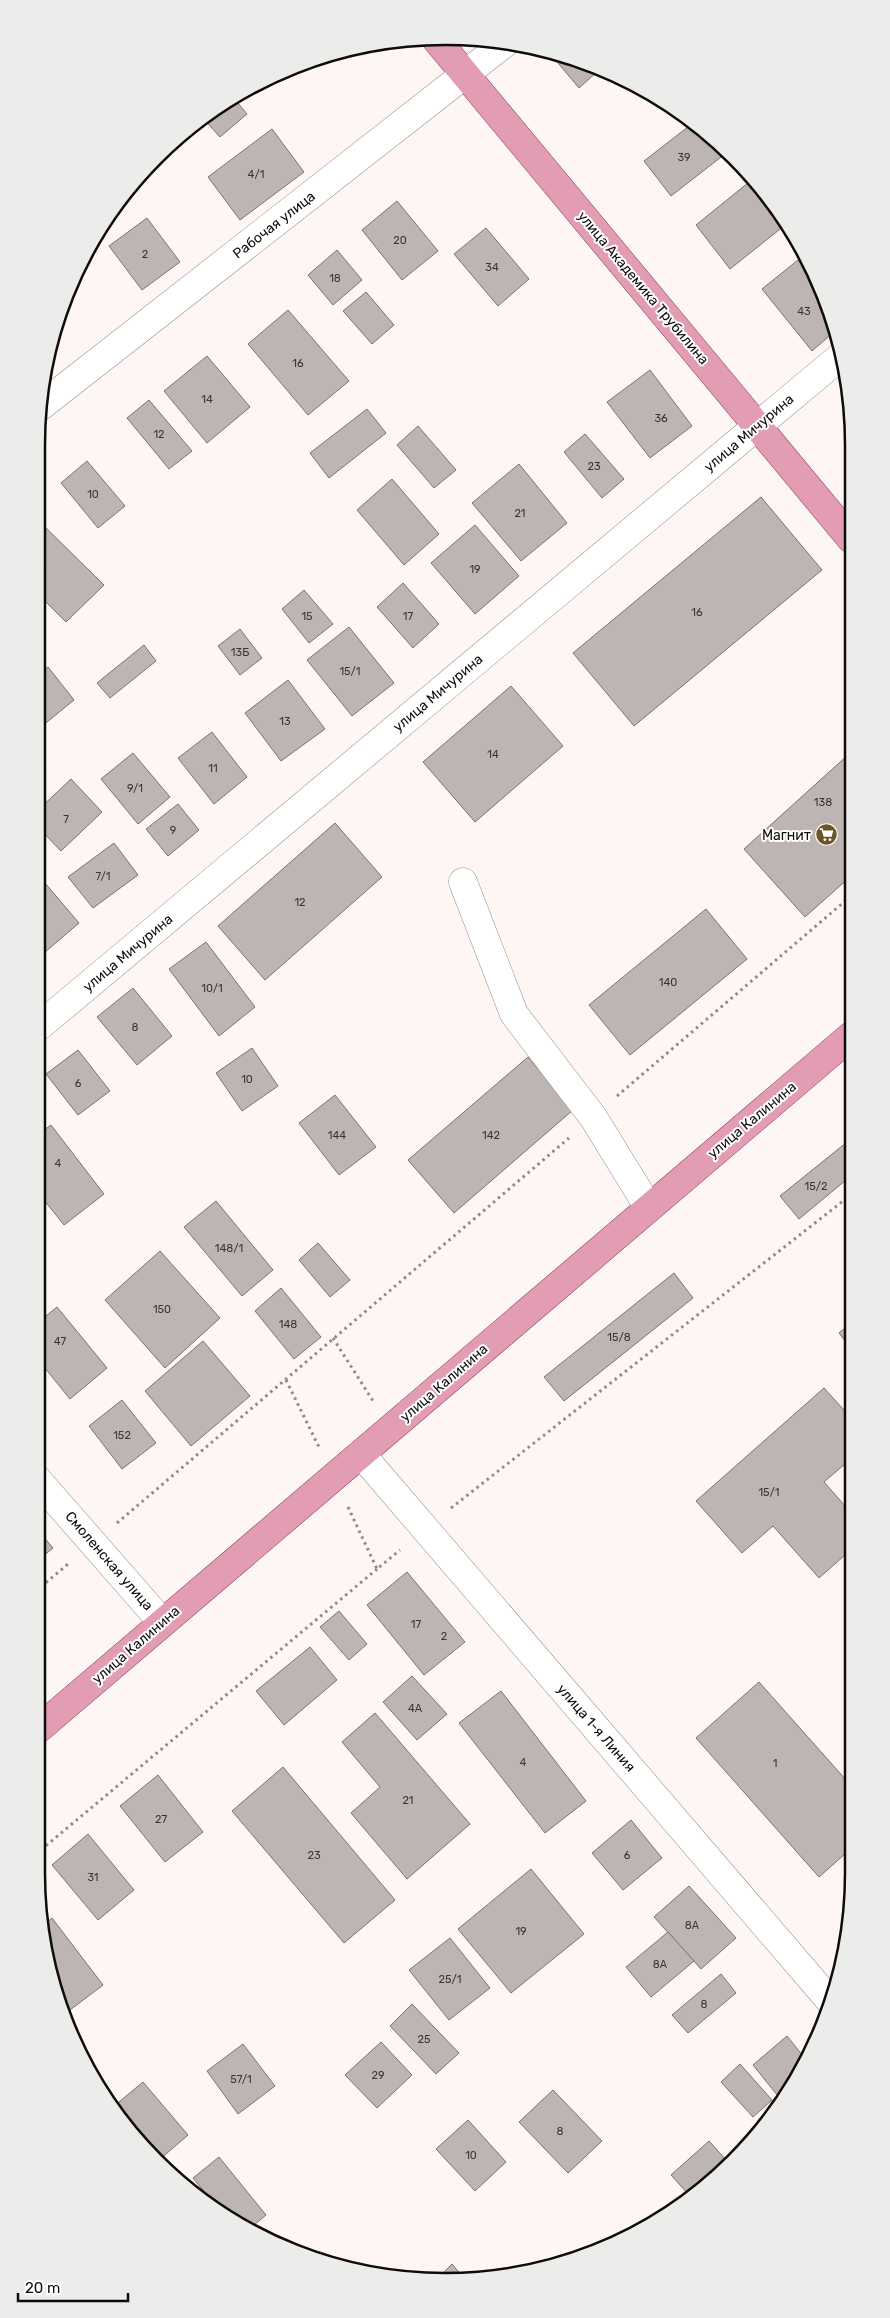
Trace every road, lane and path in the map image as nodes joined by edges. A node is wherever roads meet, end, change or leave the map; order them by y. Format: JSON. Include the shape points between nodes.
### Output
{"nodes":[{"id":1,"x":440,"y":45,"type":"edge"},
{"id":2,"x":498,"y":48,"type":"edge"},
{"id":3,"x":466,"y":74,"type":"junction"},
{"id":4,"x":836,"y":361,"type":"edge"},
{"id":5,"x":47,"y":401,"type":"edge"},
{"id":6,"x":756,"y":426,"type":"junction"},
{"id":7,"x":845,"y":531,"type":"edge"},
{"id":8,"x":462,"y":882,"type":"dead end"},
{"id":9,"x":45,"y":1021,"type":"edge"},
{"id":10,"x":845,"y":1041,"type":"edge"},
{"id":11,"x":845,"y":1199,"type":"edge"},
{"id":12,"x":649,"y":1208,"type":"junction"},
{"id":13,"x":361,"y":1454,"type":"junction"},
{"id":14,"x":334,"y":1477,"type":"junction"},
{"id":15,"x":45,"y":1488,"type":"edge"},
{"id":16,"x":425,"y":1529,"type":"junction"},
{"id":17,"x":93,"y":1542,"type":"junction"},
{"id":18,"x":377,"y":1569,"type":"junction"},
{"id":19,"x":45,"y":1583,"type":"edge"},
{"id":20,"x":162,"y":1622,"type":"junction"},
{"id":21,"x":45,"y":1723,"type":"edge"},
{"id":22,"x":45,"y":1846,"type":"edge"},
{"id":23,"x":826,"y":1996,"type":"edge"}],
"edges":[{"from":1,"to":3,"type":"main road","name":"улица Академика Трубилина"},
{"from":2,"to":3,"type":"street","name":"Рабочая улица"},
{"from":3,"to":5,"type":"street","name":"Рабочая улица"},
{"from":3,"to":6,"type":"main road","name":"улица Академика Трубилина"},
{"from":4,"to":6,"type":"street","name":"улица Мичурина"},
{"from":6,"to":7,"type":"main road","name":"улица Академика Трубилина"},
{"from":6,"to":9,"type":"street","name":"улица Мичурина"},
{"from":8,"to":12,"type":"street","via":[[514,1014],[593,1117]]},
{"from":10,"to":12,"type":"main road","name":"улица Калинина"},
{"from":11,"to":16,"type":"path"},
{"from":12,"to":13,"type":"main road","name":"улица Калинина"},
{"from":13,"to":14,"type":"main road","name":"улица Калинина"},
{"from":13,"to":16,"type":"street","name":"улица 1-я Линия"},
{"from":14,"to":17,"type":"path","via":[[286,1380]]},
{"from":14,"to":18,"type":"path"},
{"from":14,"to":20,"type":"main road","name":"улица Калинина"},
{"from":15,"to":17,"type":"street","name":"Смоленская улица"},
{"from":16,"to":18,"type":"path"},
{"from":16,"to":23,"type":"street","name":"улица 1-я Линия"},
{"from":17,"to":19,"type":"path"},
{"from":17,"to":20,"type":"street","name":"Смоленская улица"},
{"from":18,"to":22,"type":"path"},
{"from":20,"to":21,"type":"main road","name":"улица Калинина"}]}
